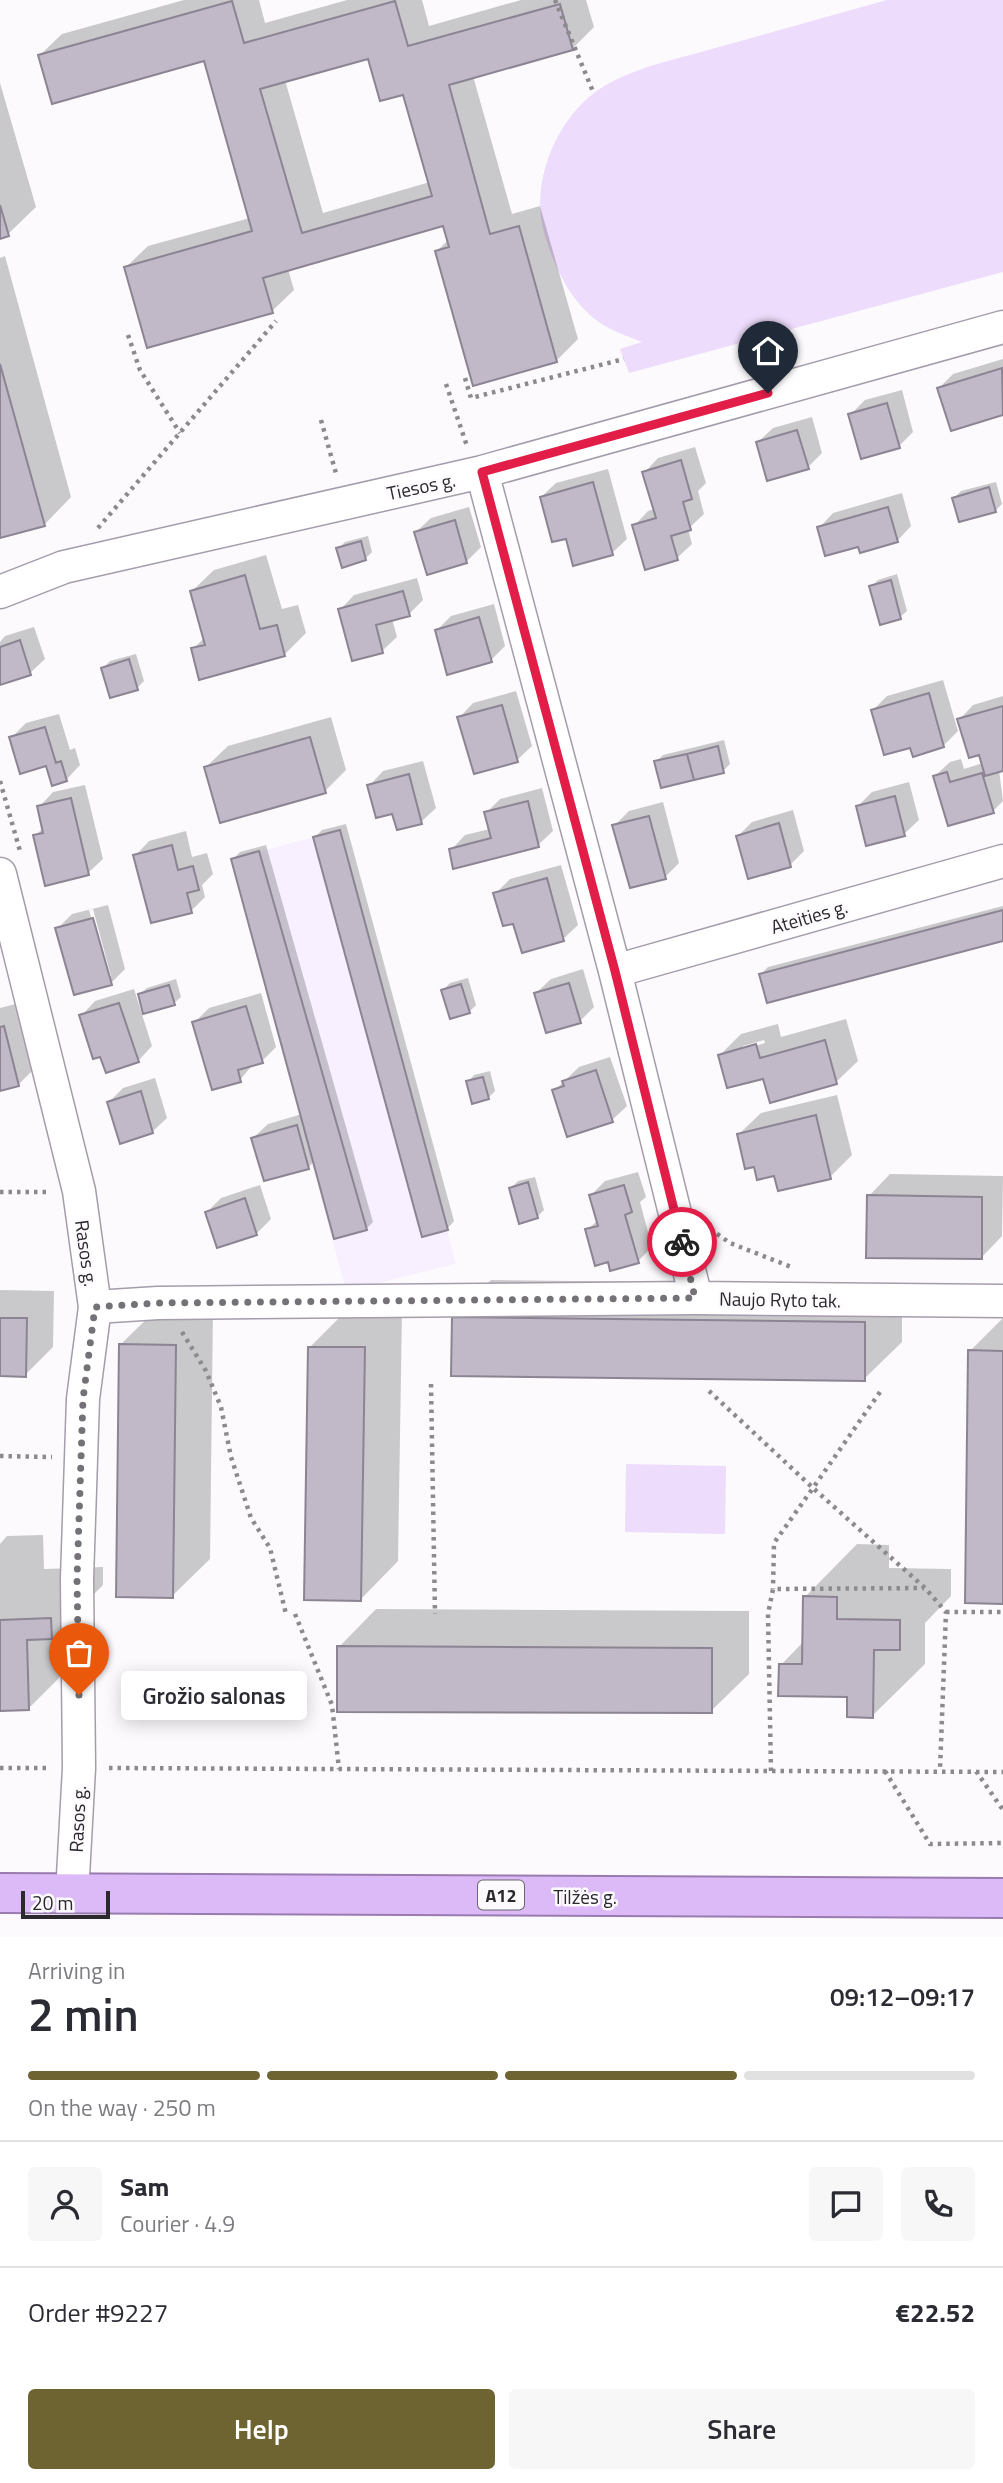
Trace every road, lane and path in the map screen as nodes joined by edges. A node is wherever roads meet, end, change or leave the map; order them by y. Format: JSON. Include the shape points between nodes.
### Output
{"nodes":[{"id":1,"x":555,"y":0,"type":"edge"},
{"id":2,"x":594,"y":94,"type":"dead end"},
{"id":3,"x":276,"y":321,"type":"dead end"},
{"id":4,"x":1003,"y":327,"type":"edge"},
{"id":5,"x":128,"y":335,"type":"dead end"},
{"id":6,"x":624,"y":359,"type":"dead end"},
{"id":7,"x":466,"y":378,"type":"dead end"},
{"id":8,"x":446,"y":384,"type":"dead end"},
{"id":9,"x":321,"y":420,"type":"dead end"},
{"id":10,"x":180,"y":433,"type":"junction"},
{"id":11,"x":479,"y":473,"type":"junction"},
{"id":12,"x":344,"y":503,"type":"junction"},
{"id":13,"x":64,"y":567,"type":"junction"},
{"id":14,"x":0,"y":592,"type":"edge"},
{"id":15,"x":1003,"y":861,"type":"edge"},
{"id":16,"x":0,"y":874,"type":"edge"},
{"id":17,"x":615,"y":971,"type":"junction"},
{"id":18,"x":79,"y":1191,"type":"junction"},
{"id":19,"x":0,"y":1192,"type":"edge"},
{"id":20,"x":673,"y":1206,"type":"junction"},
{"id":21,"x":803,"y":1272,"type":"dead end"},
{"id":22,"x":695,"y":1298,"type":"junction"},
{"id":23,"x":1003,"y":1301,"type":"edge"},
{"id":24,"x":158,"y":1303,"type":"junction"},
{"id":25,"x":95,"y":1307,"type":"junction"},
{"id":26,"x":431,"y":1384,"type":"dead end"},
{"id":27,"x":709,"y":1391,"type":"dead end"},
{"id":28,"x":880,"y":1392,"type":"dead end"},
{"id":29,"x":0,"y":1456,"type":"edge"},
{"id":30,"x":81,"y":1457,"type":"junction"},
{"id":31,"x":813,"y":1488,"type":"junction"},
{"id":32,"x":925,"y":1588,"type":"junction"},
{"id":33,"x":774,"y":1589,"type":"junction"},
{"id":34,"x":946,"y":1612,"type":"junction"},
{"id":35,"x":1003,"y":1612,"type":"edge"},
{"id":36,"x":286,"y":1614,"type":"dead end"},
{"id":37,"x":295,"y":1614,"type":"dead end"},
{"id":38,"x":435,"y":1614,"type":"dead end"},
{"id":39,"x":0,"y":1768,"type":"edge"},
{"id":40,"x":79,"y":1768,"type":"junction"},
{"id":41,"x":339,"y":1769,"type":"junction"},
{"id":42,"x":884,"y":1770,"type":"junction"},
{"id":43,"x":940,"y":1770,"type":"junction"},
{"id":44,"x":771,"y":1771,"type":"junction"},
{"id":45,"x":976,"y":1771,"type":"junction"},
{"id":46,"x":1003,"y":1772,"type":"edge"},
{"id":47,"x":1003,"y":1810,"type":"edge"},
{"id":48,"x":1003,"y":1843,"type":"edge"},
{"id":49,"x":0,"y":1893,"type":"edge"},
{"id":50,"x":72,"y":1894,"type":"junction"},
{"id":51,"x":1003,"y":1898,"type":"edge"}],
"edges":[{"from":1,"to":2,"type":"path"},
{"from":3,"to":10,"type":"path"},
{"from":4,"to":11,"type":"street","name":"Tiesos g."},
{"from":5,"to":10,"type":"path","via":[[139,370]]},
{"from":6,"to":7,"type":"path","via":[[471,398]]},
{"from":8,"to":11,"type":"path"},
{"from":9,"to":12,"type":"path"},
{"from":10,"to":13,"type":"path"},
{"from":11,"to":12,"type":"street","name":"Tiesos g."},
{"from":11,"to":17,"type":"street"},
{"from":12,"to":13,"type":"street","name":"Tiesos g."},
{"from":13,"to":14,"type":"street","name":"Tiesos g."},
{"from":15,"to":17,"type":"street","name":"Ateities g."},
{"from":16,"to":18,"type":"street","name":"Rasos g."},
{"from":17,"to":20,"type":"street"},
{"from":18,"to":19,"type":"path"},
{"from":18,"to":25,"type":"street","name":"Rasos g."},
{"from":20,"to":21,"type":"path","via":[[730,1242]]},
{"from":20,"to":22,"type":"street"},
{"from":22,"to":23,"type":"street","name":"Naujo Ryto tak."},
{"from":22,"to":24,"type":"street","name":"Naujo Ryto tak."},
{"from":24,"to":25,"type":"street","name":"Naujo Ryto tak."},
{"from":24,"to":36,"type":"path","via":[[174,1319],[206,1371],[221,1407],[231,1458],[251,1518],[270,1548]]},
{"from":25,"to":30,"type":"street","name":"Rasos g."},
{"from":26,"to":38,"type":"path"},
{"from":27,"to":31,"type":"path"},
{"from":28,"to":31,"type":"path"},
{"from":29,"to":30,"type":"path"},
{"from":30,"to":40,"type":"street","name":"Rasos g."},
{"from":31,"to":32,"type":"path"},
{"from":31,"to":33,"type":"path","via":[[774,1543]]},
{"from":32,"to":33,"type":"path"},
{"from":32,"to":34,"type":"path"},
{"from":33,"to":44,"type":"path","via":[[768,1614]]},
{"from":34,"to":35,"type":"path"},
{"from":34,"to":43,"type":"path"},
{"from":37,"to":41,"type":"path","via":[[332,1705]]},
{"from":39,"to":40,"type":"path"},
{"from":40,"to":41,"type":"path"},
{"from":40,"to":50,"type":"street","name":"Rasos g."},
{"from":41,"to":44,"type":"path"},
{"from":42,"to":43,"type":"path"},
{"from":42,"to":44,"type":"path"},
{"from":42,"to":48,"type":"path","via":[[930,1844]]},
{"from":43,"to":45,"type":"path"},
{"from":45,"to":46,"type":"path"},
{"from":45,"to":47,"type":"path"},
{"from":49,"to":50,"type":"highway","name":"Tilžės g.","number":"A12"},
{"from":50,"to":51,"type":"highway","name":"Tilžės g.","number":"A12"}]}
